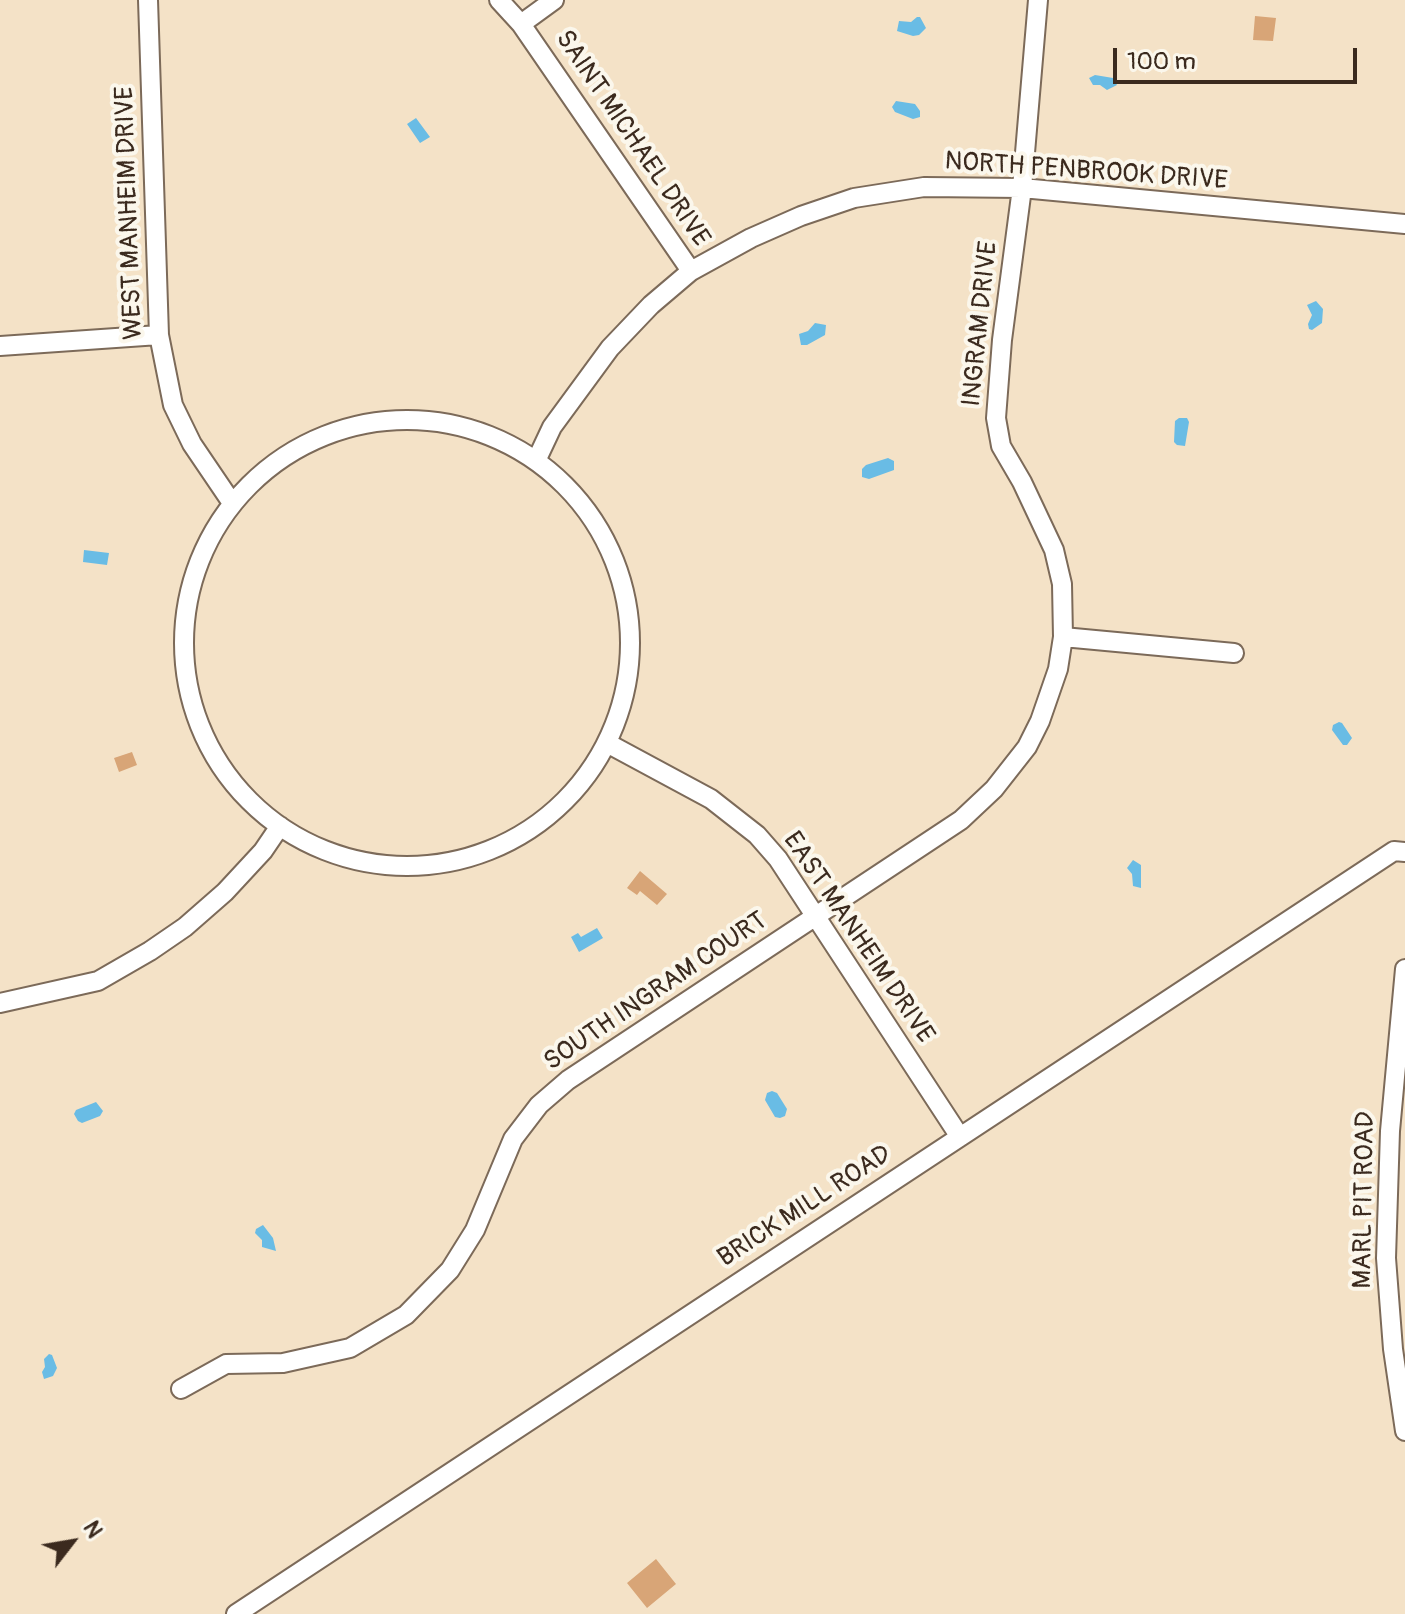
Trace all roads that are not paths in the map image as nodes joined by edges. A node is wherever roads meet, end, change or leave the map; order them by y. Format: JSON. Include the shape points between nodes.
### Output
{"nodes":[{"id":1,"x":148,"y":0,"type":"edge"},
{"id":2,"x":499,"y":0,"type":"edge"},
{"id":3,"x":554,"y":0,"type":"edge"},
{"id":4,"x":1038,"y":0,"type":"edge"},
{"id":5,"x":521,"y":24,"type":"junction"},
{"id":6,"x":1022,"y":188,"type":"junction"},
{"id":7,"x":1405,"y":224,"type":"edge"},
{"id":8,"x":691,"y":271,"type":"junction"},
{"id":9,"x":159,"y":335,"type":"junction"},
{"id":10,"x":0,"y":346,"type":"edge"},
{"id":11,"x":536,"y":461,"type":"junction"},
{"id":12,"x":232,"y":503,"type":"junction"},
{"id":13,"x":1063,"y":637,"type":"junction"},
{"id":14,"x":1234,"y":653,"type":"dead end"},
{"id":15,"x":607,"y":743,"type":"junction"},
{"id":16,"x":280,"y":826,"type":"junction"},
{"id":17,"x":1405,"y":852,"type":"edge"},
{"id":18,"x":815,"y":917,"type":"junction"},
{"id":19,"x":1405,"y":969,"type":"edge"},
{"id":20,"x":0,"y":1003,"type":"edge"},
{"id":21,"x":960,"y":1137,"type":"junction"},
{"id":22,"x":1396,"y":1293,"type":"edge"},
{"id":23,"x":181,"y":1389,"type":"dead end"},
{"id":24,"x":1405,"y":1431,"type":"edge"},
{"id":25,"x":236,"y":1614,"type":"edge"}],
"edges":[{"from":1,"to":9,"type":"street","name":"WEST MANHEIM DRIVE"},
{"from":2,"to":5,"type":"street","name":"SAINT MICHAEL DRIVE"},
{"from":3,"to":5,"type":"street"},
{"from":4,"to":6,"type":"street","name":"INGRAM DRIVE"},
{"from":5,"to":8,"type":"street","name":"SAINT MICHAEL DRIVE"},
{"from":6,"to":7,"type":"street","name":"NORTH PENBROOK DRIVE"},
{"from":6,"to":8,"type":"street","name":"NORTH PENBROOK DRIVE","via":[[924,187],[854,198],[789,221]]},
{"from":6,"to":13,"type":"street","name":"INGRAM DRIVE","via":[[996,418],[1001,446],[1054,550],[1062,584]]},
{"from":8,"to":11,"type":"street","name":"NORTH PENBROOK DRIVE","via":[[610,348],[552,427]]},
{"from":9,"to":10,"type":"street"},
{"from":9,"to":12,"type":"street","name":"WEST MANHEIM DRIVE","via":[[173,405]]},
{"from":11,"to":12,"type":"street","via":[[499,439],[459,425],[418,419],[375,421],[296,448],[261,472]]},
{"from":11,"to":15,"type":"street","via":[[570,490],[597,526],[617,567],[628,611],[630,656],[623,700]]},
{"from":12,"to":16,"type":"street","via":[[194,574],[185,614],[188,681],[203,733],[223,768]]},
{"from":13,"to":14,"type":"street"},
{"from":13,"to":18,"type":"street","name":"INGRAM DRIVE","via":[[1040,721],[994,789],[961,820]]},
{"from":15,"to":16,"type":"street","via":[[562,804],[499,847],[463,859],[425,865],[361,861],[313,845]]},
{"from":15,"to":18,"type":"street","name":"EAST MANHEIM DRIVE","via":[[711,799],[757,835]]},
{"from":16,"to":20,"type":"street","via":[[225,892],[150,951],[98,981]]},
{"from":17,"to":21,"type":"street","name":"BRICK MILL ROAD","via":[[1394,851]]},
{"from":18,"to":21,"type":"street","name":"EAST MANHEIM DRIVE"},
{"from":18,"to":23,"type":"street","name":"SOUTH INGRAM COURT","via":[[568,1080],[539,1105],[513,1139],[475,1230],[450,1270],[406,1315],[350,1348],[283,1363],[226,1364]]},
{"from":19,"to":22,"type":"street","name":"MARL PIT ROAD","via":[[1388,1177]]},
{"from":21,"to":25,"type":"street","name":"BRICK MILL ROAD"},
{"from":22,"to":24,"type":"street","name":"MARL PIT ROAD"}]}
